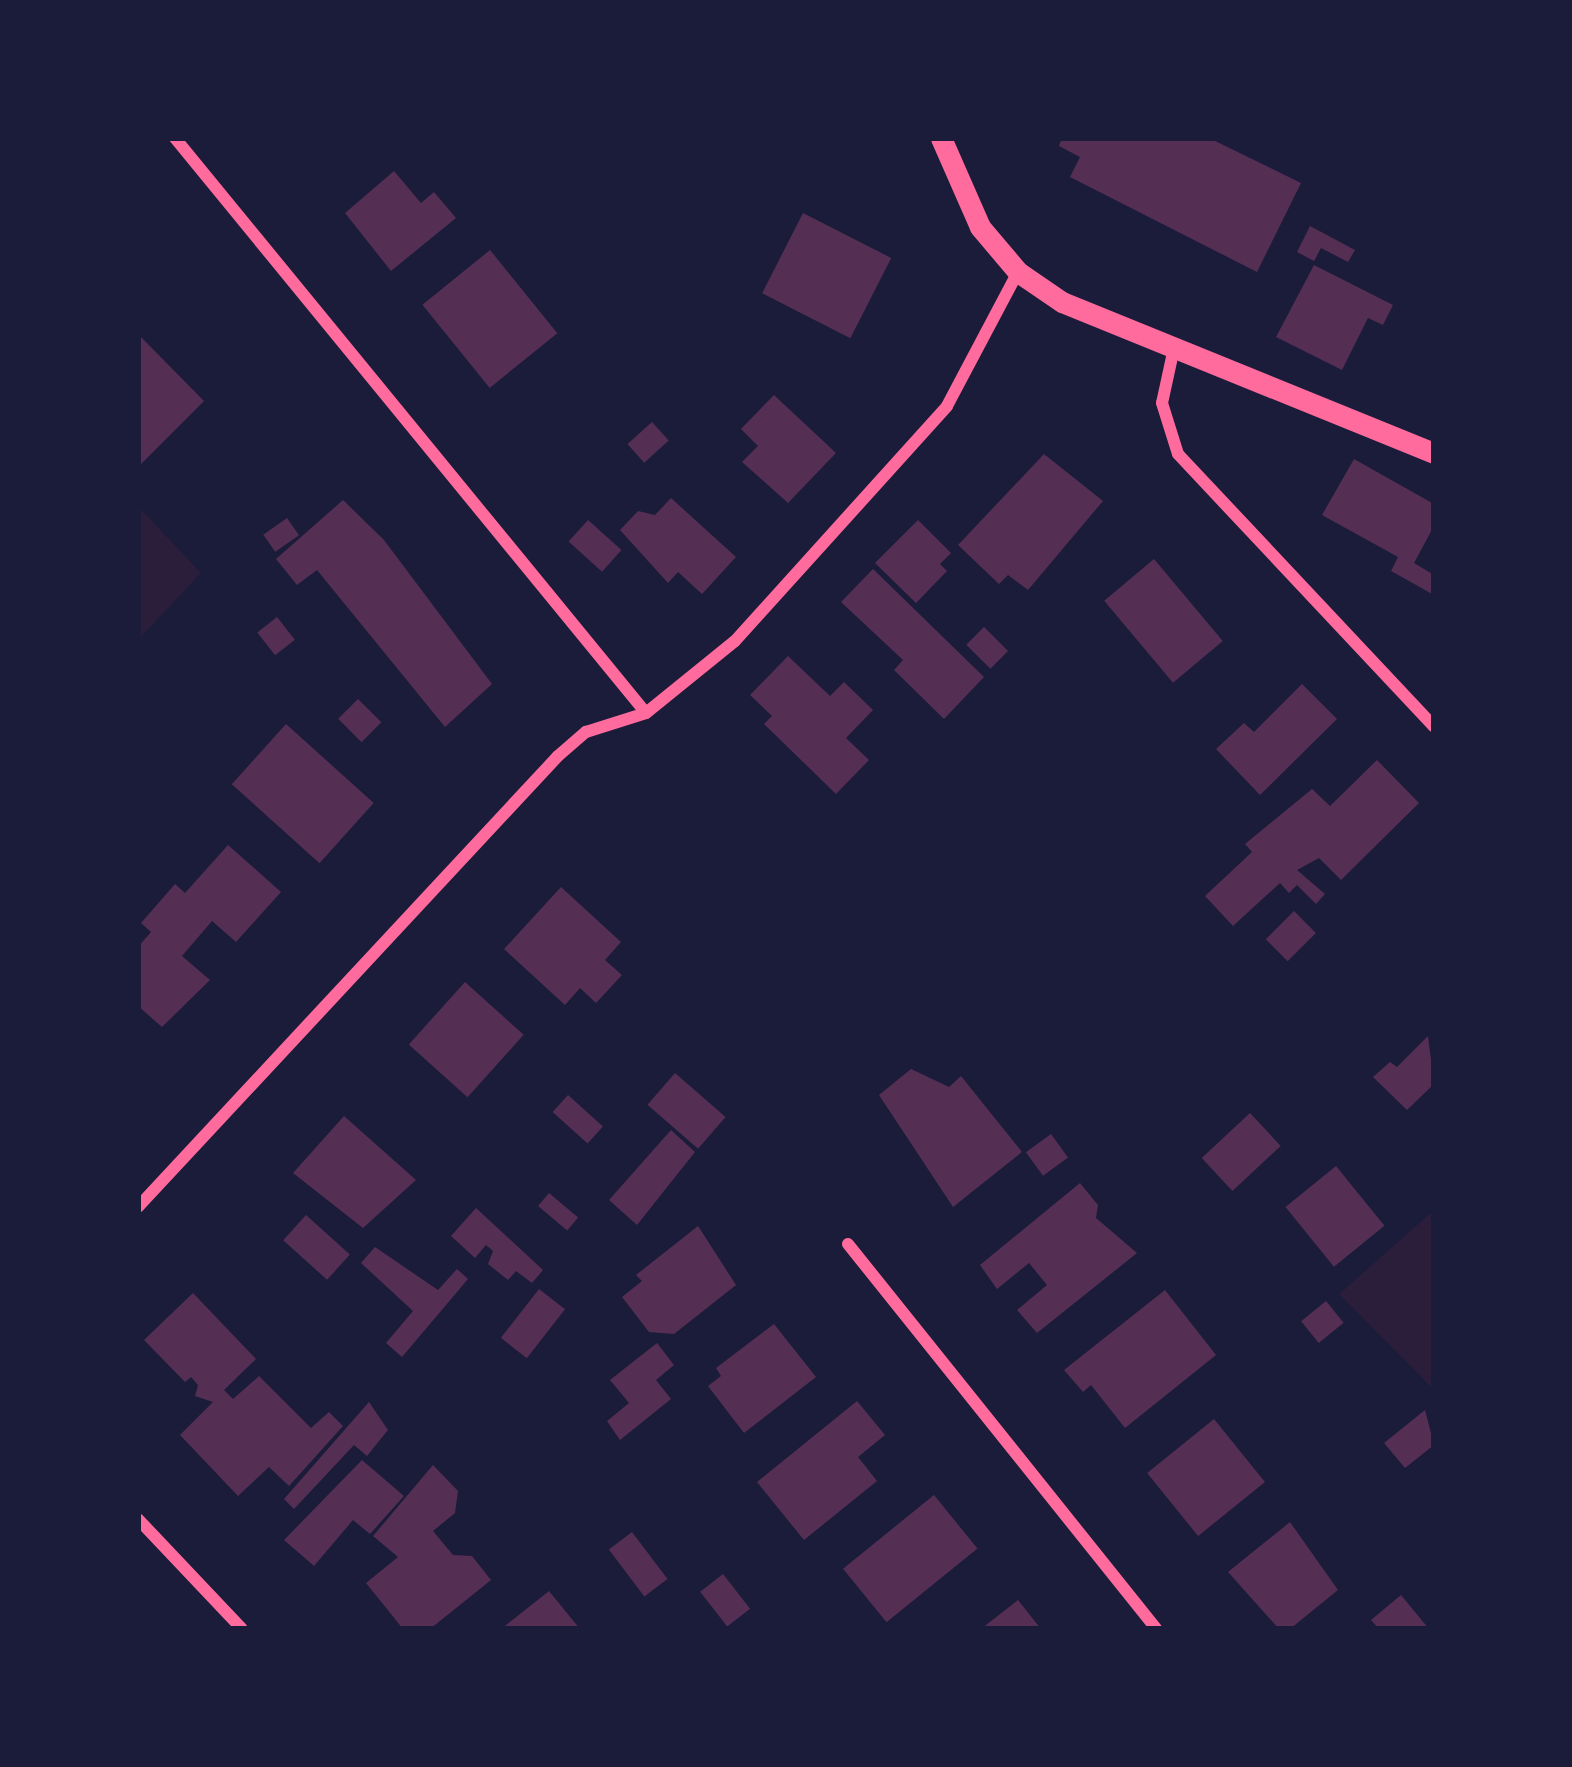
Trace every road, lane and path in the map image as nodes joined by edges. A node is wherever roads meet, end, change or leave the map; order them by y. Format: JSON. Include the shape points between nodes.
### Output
{"nodes":[{"id":1,"x":175,"y":138,"type":"edge"},
{"id":2,"x":941,"y":138,"type":"edge"},
{"id":3,"x":1018,"y":272,"type":"junction"},
{"id":4,"x":1174,"y":348,"type":"junction"},
{"id":5,"x":1434,"y":454,"type":"edge"},
{"id":6,"x":646,"y":713,"type":"junction"},
{"id":7,"x":1434,"y":727,"type":"edge"},
{"id":8,"x":138,"y":1207,"type":"edge"},
{"id":9,"x":848,"y":1244,"type":"dead end"},
{"id":10,"x":138,"y":1520,"type":"edge"},
{"id":11,"x":242,"y":1629,"type":"edge"},
{"id":12,"x":1156,"y":1629,"type":"edge"}],
"edges":[{"from":1,"to":6,"type":"street"},
{"from":2,"to":3,"type":"street","via":[[980,227]]},
{"from":3,"to":4,"type":"street","via":[[1062,302]]},
{"from":3,"to":6,"type":"street","via":[[947,406],[909,453],[735,640]]},
{"from":4,"to":5,"type":"street"},
{"from":4,"to":7,"type":"street","via":[[1162,403],[1178,454]]},
{"from":6,"to":8,"type":"street","via":[[586,732],[558,755]]},
{"from":9,"to":12,"type":"street"},
{"from":10,"to":11,"type":"street"}]}
